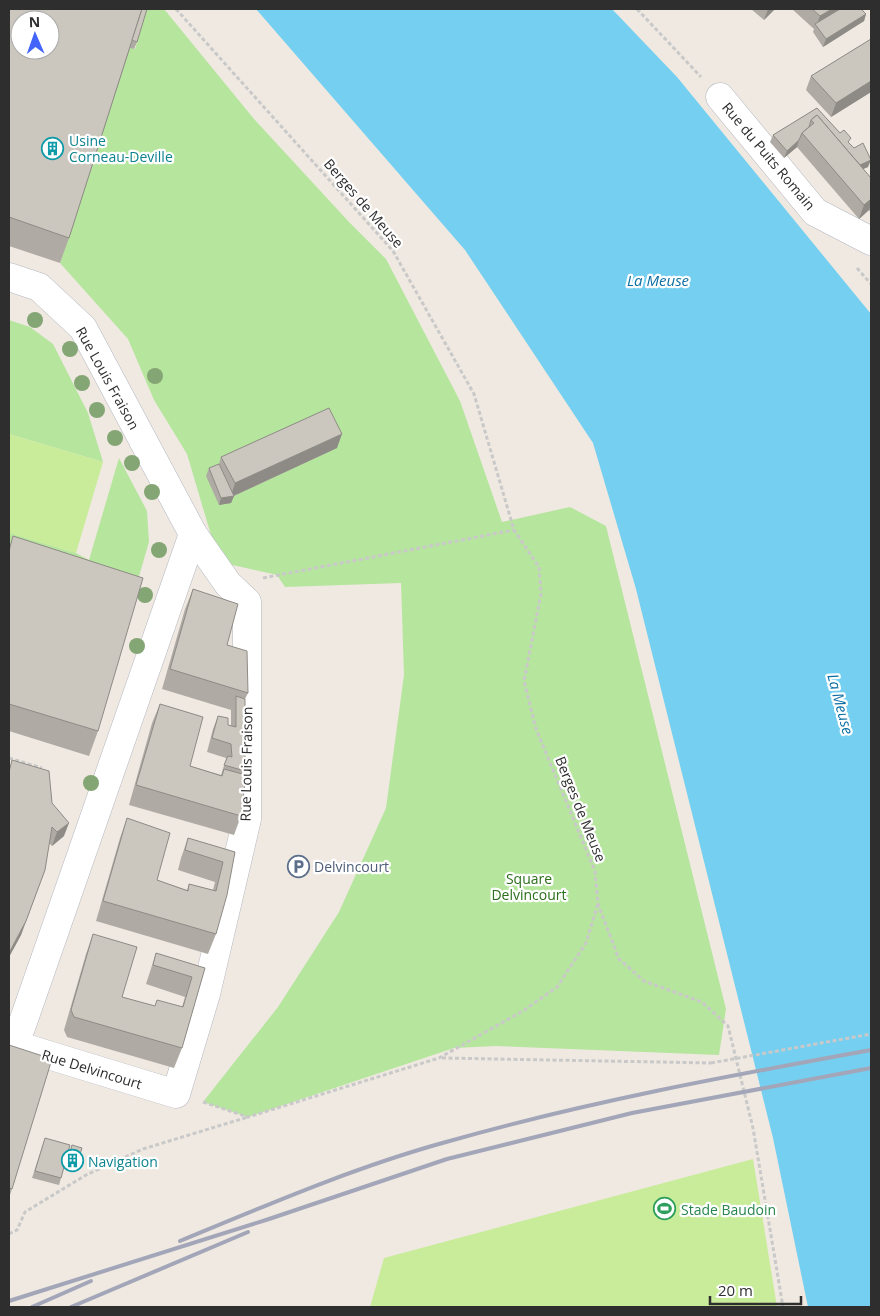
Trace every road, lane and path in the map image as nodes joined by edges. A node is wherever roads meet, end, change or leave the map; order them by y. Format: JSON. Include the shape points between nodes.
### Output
{"nodes":[{"id":1,"x":176,"y":9,"type":"edge"},
{"id":2,"x":637,"y":9,"type":"edge"},
{"id":3,"x":720,"y":97,"type":"joint"},
{"id":4,"x":871,"y":241,"type":"edge"},
{"id":5,"x":9,"y":277,"type":"edge"},
{"id":6,"x":514,"y":530,"type":"junction"},
{"id":7,"x":193,"y":534,"type":"junction"},
{"id":8,"x":228,"y":584,"type":"junction"},
{"id":9,"x":9,"y":758,"type":"edge"},
{"id":10,"x":42,"y":768,"type":"edge"},
{"id":11,"x":598,"y":904,"type":"junction"},
{"id":12,"x":871,"y":1034,"type":"edge"},
{"id":13,"x":12,"y":1044,"type":"edge"},
{"id":14,"x":439,"y":1058,"type":"junction"},
{"id":15,"x":176,"y":1094,"type":"junction"},
{"id":16,"x":248,"y":1117,"type":"junction"},
{"id":17,"x":9,"y":1234,"type":"edge"},
{"id":18,"x":783,"y":1307,"type":"edge"}],
"edges":[{"from":1,"to":6,"type":"path","name":"Berges de Meuse","via":[[393,251],[474,394]]},
{"from":2,"to":3,"type":"path"},
{"from":3,"to":4,"type":"street","name":"Rue du Puits Romain","via":[[815,212]]},
{"from":5,"to":7,"type":"street","name":"Rue Louis Fraison","via":[[39,287],[83,328]]},
{"from":6,"to":8,"type":"path"},
{"from":6,"to":11,"type":"path","name":"Berges de Meuse","via":[[538,567],[542,594],[524,681],[536,729],[594,872]]},
{"from":7,"to":8,"type":"street","name":"Rue Louis Fraison"},
{"from":7,"to":13,"type":"street"},
{"from":8,"to":15,"type":"street","name":"Rue Louis Fraison","via":[[247,602],[247,819],[206,994]]},
{"from":9,"to":10,"type":"path"},
{"from":11,"to":14,"type":"path","via":[[586,943],[557,987],[523,1012]]},
{"from":11,"to":18,"type":"path","name":"Berges de Meuse","via":[[619,959],[644,981],[702,1002],[728,1026],[754,1128]]},
{"from":12,"to":14,"type":"path","bridge":true,"via":[[711,1063]]},
{"from":13,"to":15,"type":"street","name":"Rue Delvincourt"},
{"from":14,"to":16,"type":"path"},
{"from":15,"to":16,"type":"path"},
{"from":16,"to":17,"type":"path","via":[[143,1150],[86,1175],[25,1212],[17,1230]]}]}
